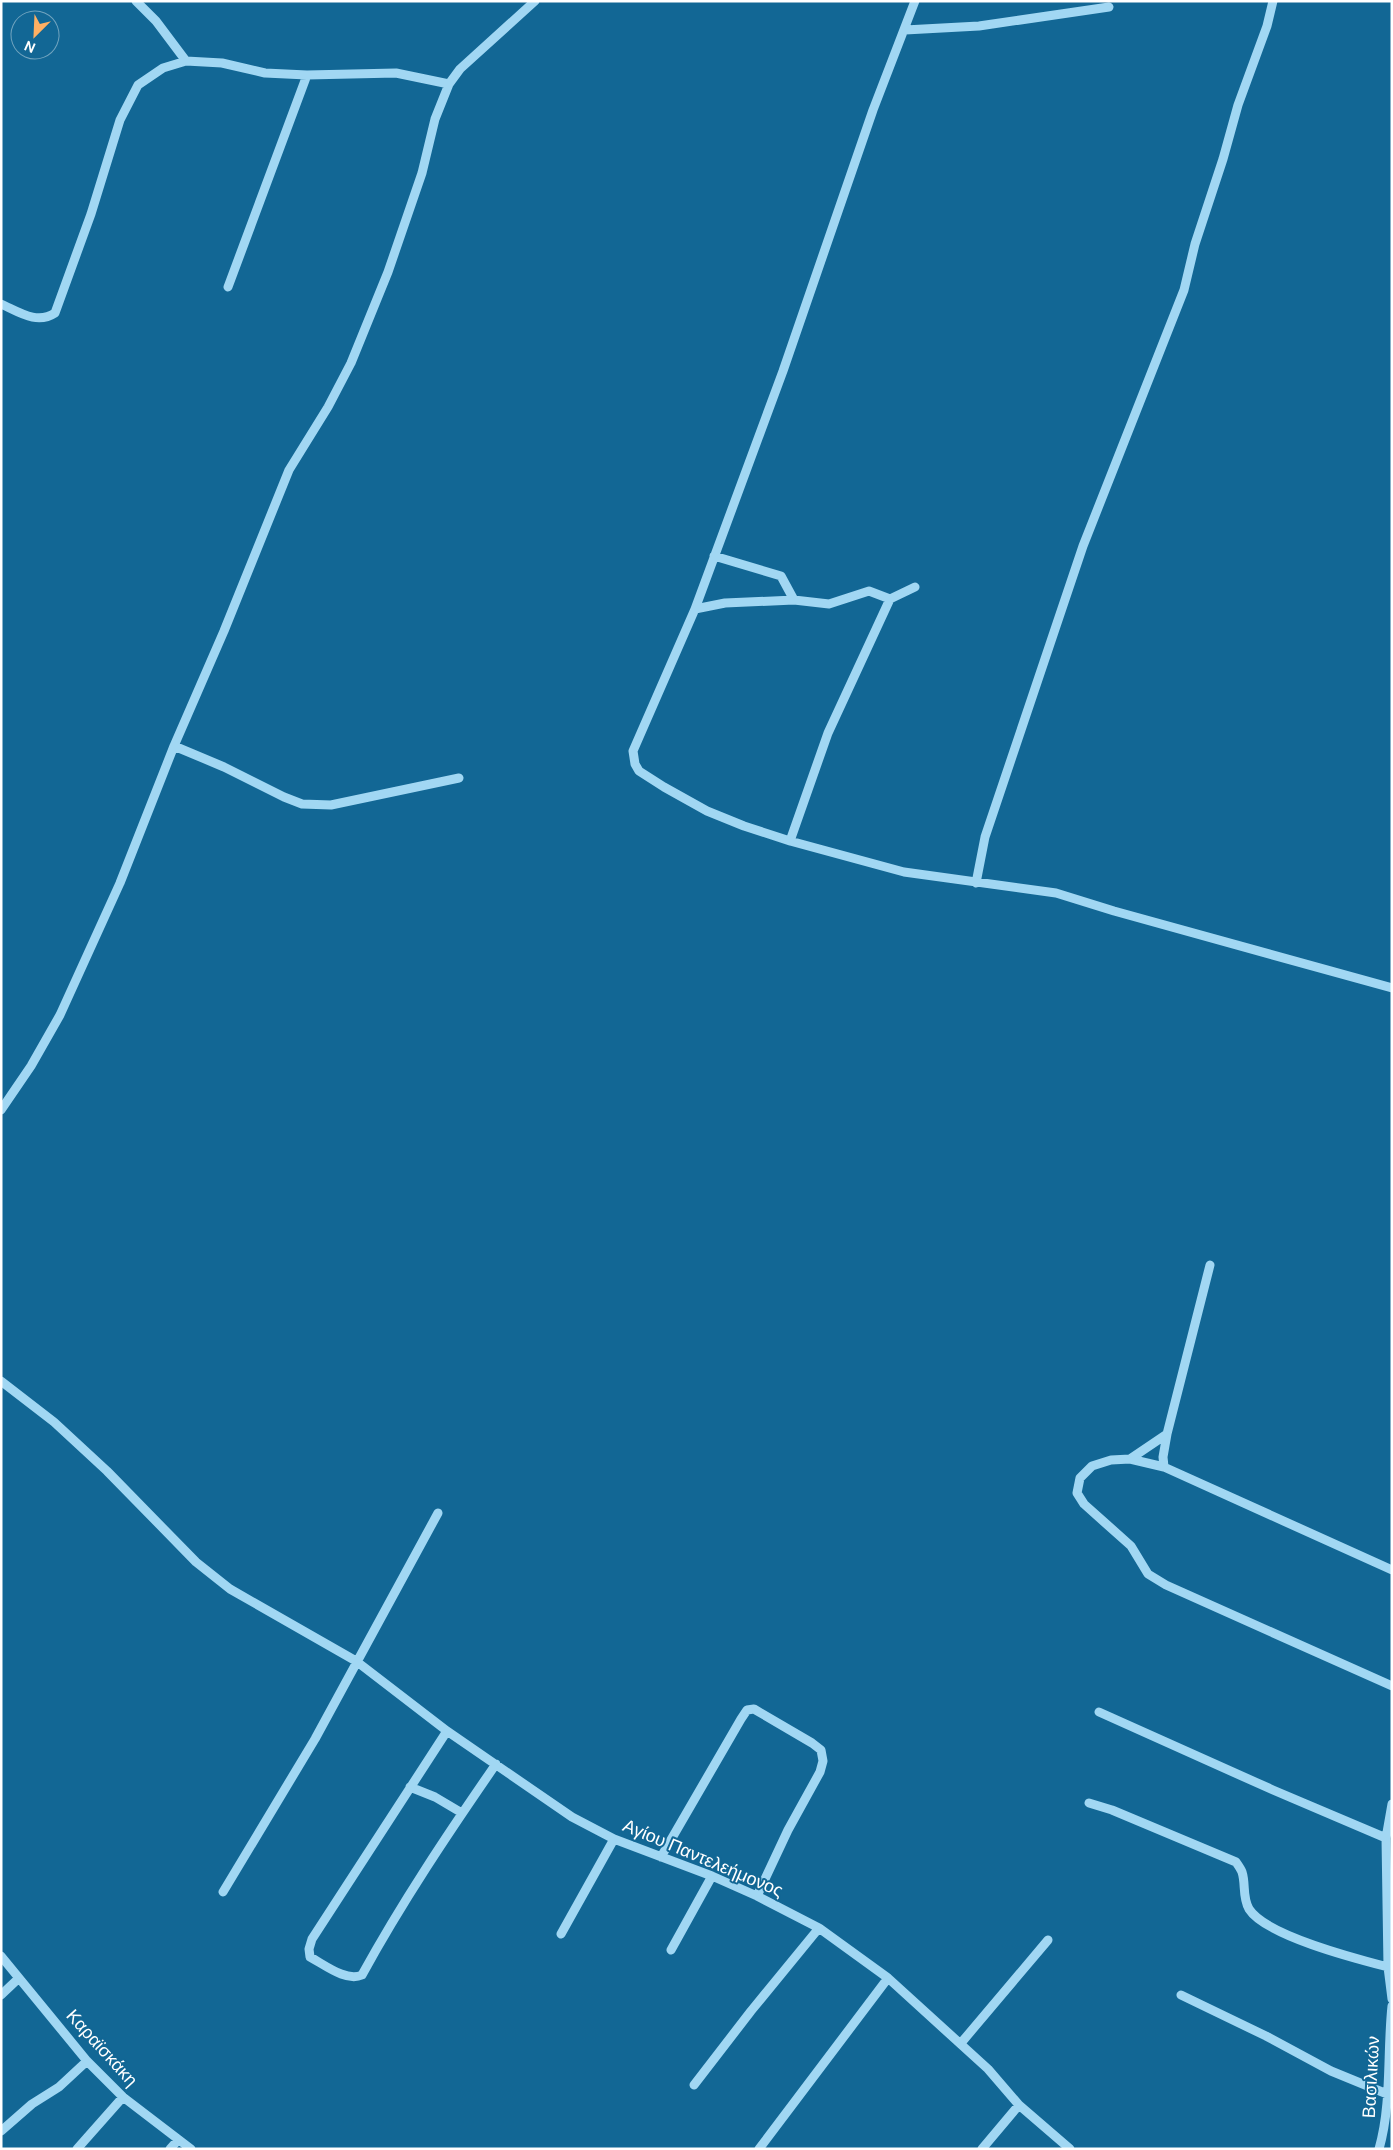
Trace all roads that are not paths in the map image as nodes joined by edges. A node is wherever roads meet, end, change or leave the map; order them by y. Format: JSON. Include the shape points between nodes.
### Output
{"nodes":[{"id":1,"x":136,"y":1,"type":"edge"},
{"id":2,"x":535,"y":1,"type":"edge"},
{"id":3,"x":915,"y":1,"type":"edge"},
{"id":4,"x":1272,"y":1,"type":"edge"},
{"id":5,"x":1109,"y":7,"type":"dead end"},
{"id":6,"x":905,"y":30,"type":"junction"},
{"id":7,"x":186,"y":61,"type":"junction"},
{"id":8,"x":307,"y":75,"type":"junction"},
{"id":9,"x":449,"y":84,"type":"junction"},
{"id":10,"x":228,"y":288,"type":"dead end"},
{"id":11,"x":1,"y":304,"type":"edge"},
{"id":12,"x":714,"y":556,"type":"junction"},
{"id":13,"x":915,"y":587,"type":"dead end"},
{"id":14,"x":890,"y":599,"type":"junction"},
{"id":15,"x":794,"y":600,"type":"junction"},
{"id":16,"x":695,"y":609,"type":"junction"},
{"id":17,"x":174,"y":746,"type":"junction"},
{"id":18,"x":459,"y":778,"type":"dead end"},
{"id":19,"x":790,"y":841,"type":"junction"},
{"id":20,"x":976,"y":882,"type":"junction"},
{"id":21,"x":1392,"y":988,"type":"edge"},
{"id":22,"x":1,"y":1110,"type":"edge"},
{"id":23,"x":1210,"y":1265,"type":"dead end"},
{"id":24,"x":1,"y":1381,"type":"edge"},
{"id":25,"x":1167,"y":1434,"type":"junction"},
{"id":26,"x":1130,"y":1459,"type":"junction"},
{"id":27,"x":1164,"y":1468,"type":"junction"},
{"id":28,"x":438,"y":1514,"type":"dead end"},
{"id":29,"x":1392,"y":1570,"type":"edge"},
{"id":30,"x":356,"y":1661,"type":"junction"},
{"id":31,"x":1392,"y":1686,"type":"edge"},
{"id":32,"x":1099,"y":1712,"type":"dead end"},
{"id":33,"x":447,"y":1731,"type":"junction"},
{"id":34,"x":496,"y":1764,"type":"junction"},
{"id":35,"x":410,"y":1787,"type":"junction"},
{"id":36,"x":1089,"y":1803,"type":"dead end"},
{"id":37,"x":1392,"y":1804,"type":"edge"},
{"id":38,"x":462,"y":1813,"type":"junction"},
{"id":39,"x":1386,"y":1838,"type":"junction"},
{"id":40,"x":614,"y":1839,"type":"junction"},
{"id":41,"x":661,"y":1857,"type":"junction"},
{"id":42,"x":712,"y":1876,"type":"junction"},
{"id":43,"x":223,"y":1892,"type":"dead end"},
{"id":44,"x":757,"y":1896,"type":"junction"},
{"id":45,"x":1389,"y":1898,"type":"edge"},
{"id":46,"x":819,"y":1928,"type":"junction"},
{"id":47,"x":561,"y":1934,"type":"dead end"},
{"id":48,"x":1048,"y":1940,"type":"dead end"},
{"id":49,"x":671,"y":1950,"type":"dead end"},
{"id":50,"x":1,"y":1956,"type":"edge"},
{"id":51,"x":1388,"y":1967,"type":"junction"},
{"id":52,"x":19,"y":1978,"type":"junction"},
{"id":53,"x":888,"y":1978,"type":"junction"},
{"id":54,"x":1,"y":1995,"type":"edge"},
{"id":55,"x":1181,"y":1995,"type":"dead end"},
{"id":56,"x":1392,"y":1999,"type":"edge"},
{"id":57,"x":1392,"y":2006,"type":"edge"},
{"id":58,"x":961,"y":2043,"type":"junction"},
{"id":59,"x":87,"y":2061,"type":"junction"},
{"id":60,"x":694,"y":2084,"type":"dead end"},
{"id":61,"x":1389,"y":2095,"type":"edge"},
{"id":62,"x":123,"y":2097,"type":"junction"},
{"id":63,"x":1019,"y":2105,"type":"junction"},
{"id":64,"x":1,"y":2132,"type":"edge"},
{"id":65,"x":178,"y":2140,"type":"junction"},
{"id":66,"x":77,"y":2149,"type":"edge"},
{"id":67,"x":170,"y":2149,"type":"edge"},
{"id":68,"x":191,"y":2149,"type":"edge"},
{"id":69,"x":758,"y":2149,"type":"edge"},
{"id":70,"x":982,"y":2149,"type":"edge"},
{"id":71,"x":1070,"y":2149,"type":"edge"},
{"id":72,"x":1379,"y":2149,"type":"edge"}],
"edges":[{"from":1,"to":7,"type":"street"},
{"from":2,"to":9,"type":"street","via":[[460,69]]},
{"from":3,"to":6,"type":"street"},
{"from":4,"to":20,"type":"street","via":[[1267,26],[1238,105],[1195,244],[1184,290],[1083,546],[985,837]]},
{"from":5,"to":6,"type":"street","via":[[979,26]]},
{"from":6,"to":12,"type":"street"},
{"from":7,"to":8,"type":"street","via":[[222,63],[265,73]]},
{"from":7,"to":11,"type":"street","via":[[163,68],[138,85],[120,120],[91,214],[55,313],[36,319]]},
{"from":8,"to":9,"type":"street","via":[[396,73]]},
{"from":8,"to":10,"type":"street"},
{"from":9,"to":17,"type":"street","via":[[435,119],[422,173],[388,272],[351,363],[290,470]]},
{"from":12,"to":15,"type":"street","via":[[781,576]]},
{"from":12,"to":16,"type":"street"},
{"from":13,"to":14,"type":"street"},
{"from":14,"to":15,"type":"street","via":[[869,591],[829,604]]},
{"from":14,"to":19,"type":"street","via":[[828,733]]},
{"from":15,"to":16,"type":"street","via":[[725,603]]},
{"from":16,"to":19,"type":"street","via":[[633,751],[634,764],[664,788],[707,811]]},
{"from":17,"to":18,"type":"street","via":[[302,804],[331,805]]},
{"from":17,"to":22,"type":"street","via":[[120,883],[60,1015]]},
{"from":19,"to":20,"type":"street","via":[[904,872]]},
{"from":20,"to":21,"type":"street","via":[[1056,893]]},
{"from":23,"to":25,"type":"street"},
{"from":24,"to":30,"type":"street","name":"Αγίου Παντελεήμονος","via":[[54,1422],[108,1471],[196,1562],[223,1583]]},
{"from":25,"to":26,"type":"street"},
{"from":25,"to":27,"type":"street"},
{"from":26,"to":27,"type":"street"},
{"from":26,"to":31,"type":"street","via":[[1092,1466],[1080,1478],[1077,1494],[1131,1546],[1148,1574]]},
{"from":27,"to":29,"type":"street"},
{"from":28,"to":30,"type":"street"},
{"from":30,"to":33,"type":"street","name":"Αγίου Παντελεήμονος"},
{"from":30,"to":43,"type":"street","via":[[315,1739]]},
{"from":32,"to":39,"type":"street"},
{"from":33,"to":34,"type":"street","name":"Αγίου Παντελεήμονος"},
{"from":33,"to":35,"type":"street"},
{"from":34,"to":38,"type":"street"},
{"from":34,"to":40,"type":"street","name":"Αγίου Παντελεήμονος","via":[[572,1817]]},
{"from":35,"to":38,"type":"street"},
{"from":35,"to":38,"type":"street","via":[[312,1939],[310,1957],[348,1977],[362,1974],[387,1929]]},
{"from":36,"to":51,"type":"street","via":[[1236,1862],[1242,1872],[1245,1899],[1250,1910],[1281,1931],[1341,1955]]},
{"from":37,"to":39,"type":"street"},
{"from":39,"to":45,"type":"street"},
{"from":40,"to":41,"type":"street","name":"Αγίου Παντελεήμονος"},
{"from":40,"to":47,"type":"street"},
{"from":41,"to":42,"type":"street","name":"Αγίου Παντελεήμονος"},
{"from":41,"to":44,"type":"street","via":[[741,1719],[747,1710],[754,1710],[812,1743],[821,1750],[823,1761]]},
{"from":42,"to":44,"type":"street","name":"Αγίου Παντελεήμονος"},
{"from":42,"to":49,"type":"street"},
{"from":44,"to":46,"type":"street","name":"Αγίου Παντελεήμονος"},
{"from":45,"to":51,"type":"street"},
{"from":46,"to":53,"type":"street","name":"Αγίου Παντελεήμονος"},
{"from":46,"to":60,"type":"street"},
{"from":48,"to":58,"type":"street"},
{"from":50,"to":52,"type":"street","name":"Καραϊσκάκη"},
{"from":51,"to":56,"type":"street"},
{"from":52,"to":54,"type":"street"},
{"from":52,"to":59,"type":"street","name":"Καραϊσκάκη"},
{"from":53,"to":58,"type":"street","name":"Αγίου Παντελεήμονος"},
{"from":53,"to":69,"type":"street"},
{"from":55,"to":61,"type":"street","via":[[1331,2071]]},
{"from":57,"to":61,"type":"street","name":"Βασιλικών","via":[[1388,2036]]},
{"from":58,"to":63,"type":"street","name":"Αγίου Παντελεήμονος"},
{"from":59,"to":62,"type":"street","name":"Καραϊσκάκη"},
{"from":59,"to":64,"type":"street"},
{"from":61,"to":72,"type":"street","name":"Βασιλικών"},
{"from":62,"to":65,"type":"street","name":"Καραϊσκάκη"},
{"from":62,"to":66,"type":"street"},
{"from":63,"to":70,"type":"street"},
{"from":63,"to":71,"type":"street","name":"Αγίου Παντελεήμονος"},
{"from":65,"to":67,"type":"street"},
{"from":65,"to":68,"type":"street","name":"Καραϊσκάκη"}]}
